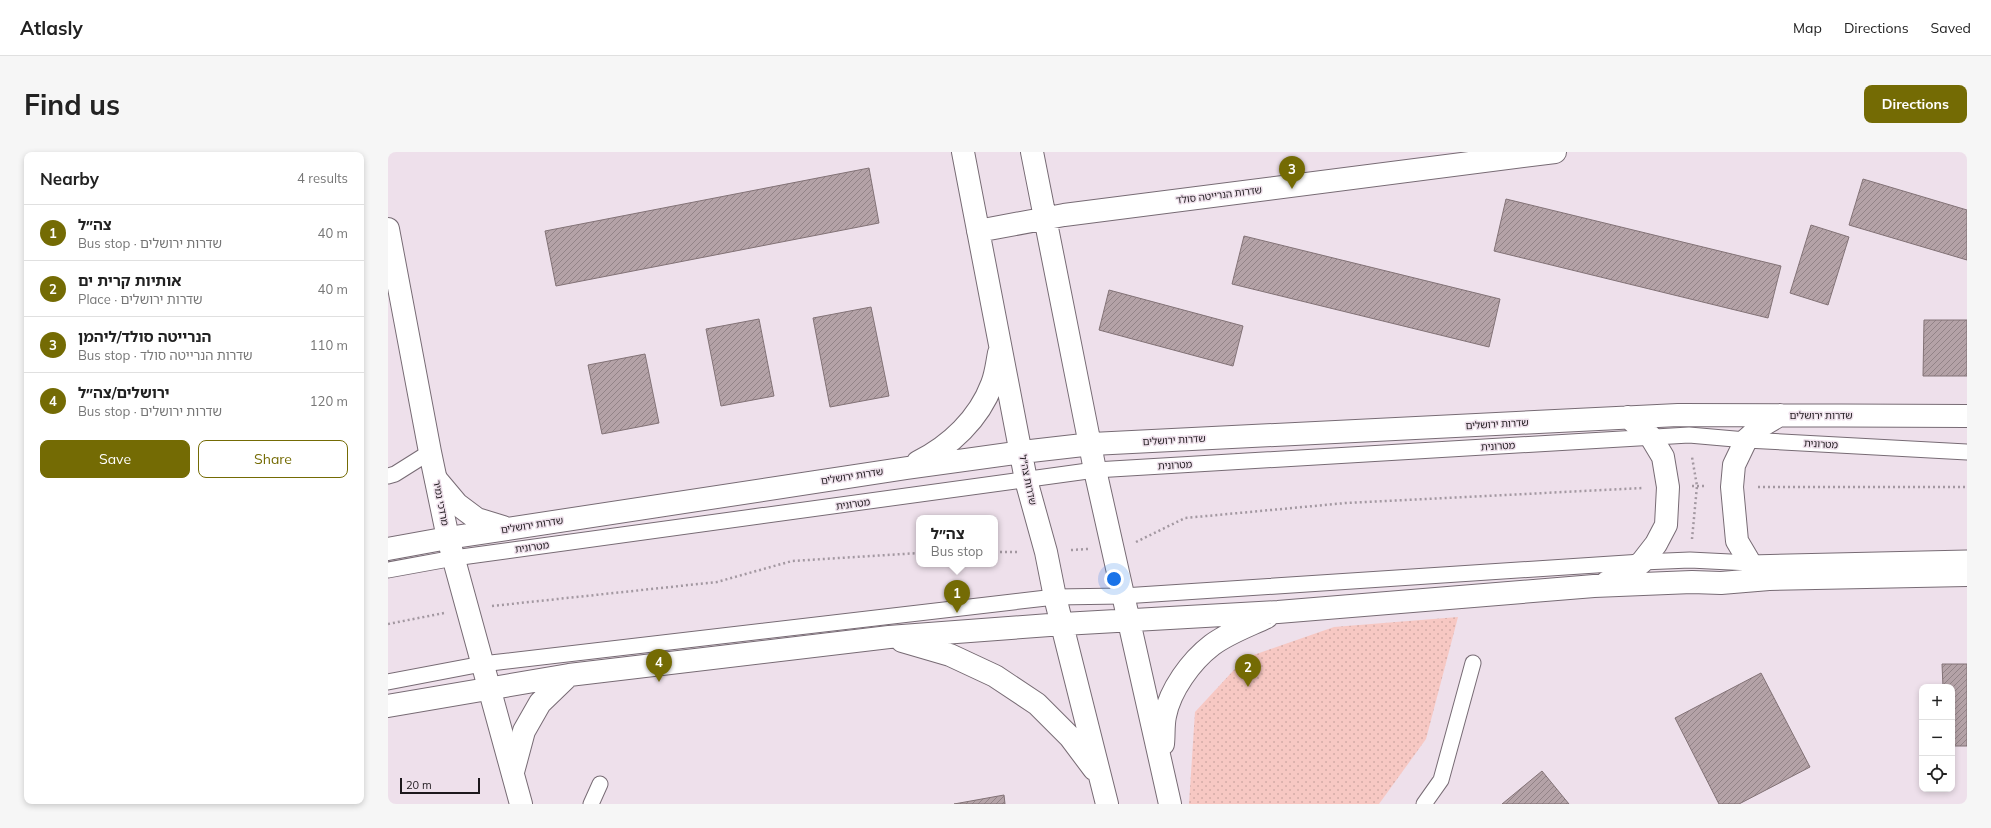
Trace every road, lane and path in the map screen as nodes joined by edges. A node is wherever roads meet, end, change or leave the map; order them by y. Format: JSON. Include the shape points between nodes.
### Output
{"nodes":[{"id":1,"x":963,"y":152,"type":"edge"},
{"id":2,"x":1032,"y":152,"type":"edge"},
{"id":3,"x":1555,"y":152,"type":"edge"},
{"id":4,"x":1046,"y":217,"type":"junction"},
{"id":5,"x":388,"y":229,"type":"edge"},
{"id":6,"x":978,"y":230,"type":"junction"},
{"id":7,"x":1001,"y":344,"type":"junction"},
{"id":8,"x":1780,"y":415,"type":"junction"},
{"id":9,"x":1967,"y":416,"type":"edge"},
{"id":10,"x":1628,"y":417,"type":"junction"},
{"id":11,"x":1651,"y":437,"type":"junction"},
{"id":12,"x":1746,"y":440,"type":"junction"},
{"id":13,"x":1092,"y":444,"type":"junction"},
{"id":14,"x":430,"y":452,"type":"junction"},
{"id":15,"x":1022,"y":452,"type":"junction"},
{"id":16,"x":1967,"y":452,"type":"edge"},
{"id":17,"x":907,"y":468,"type":"junction"},
{"id":18,"x":1095,"y":470,"type":"junction"},
{"id":19,"x":388,"y":476,"type":"edge"},
{"id":20,"x":436,"y":479,"type":"junction"},
{"id":21,"x":1026,"y":480,"type":"junction"},
{"id":22,"x":1668,"y":487,"type":"junction"},
{"id":23,"x":1732,"y":487,"type":"junction"},
{"id":24,"x":1967,"y":487,"type":"edge"},
{"id":25,"x":508,"y":528,"type":"junction"},
{"id":26,"x":1114,"y":547,"type":"junction"},
{"id":27,"x":451,"y":548,"type":"junction"},
{"id":28,"x":388,"y":549,"type":"edge"},
{"id":29,"x":1046,"y":552,"type":"junction"},
{"id":30,"x":916,"y":553,"type":"edge"},
{"id":31,"x":1967,"y":558,"type":"edge"},
{"id":32,"x":1642,"y":562,"type":"junction"},
{"id":33,"x":1750,"y":563,"type":"junction"},
{"id":34,"x":388,"y":570,"type":"edge"},
{"id":35,"x":1967,"y":575,"type":"edge"},
{"id":36,"x":1769,"y":579,"type":"junction"},
{"id":37,"x":1594,"y":586,"type":"junction"},
{"id":38,"x":1123,"y":596,"type":"junction"},
{"id":39,"x":1055,"y":597,"type":"junction"},
{"id":40,"x":468,"y":609,"type":"junction"},
{"id":41,"x":1278,"y":612,"type":"junction"},
{"id":42,"x":1130,"y":620,"type":"junction"},
{"id":43,"x":388,"y":624,"type":"edge"},
{"id":44,"x":1063,"y":624,"type":"junction"},
{"id":45,"x":889,"y":637,"type":"junction"},
{"id":46,"x":1473,"y":663,"type":"dead end"},
{"id":47,"x":482,"y":664,"type":"junction"},
{"id":48,"x":569,"y":675,"type":"junction"},
{"id":49,"x":388,"y":682,"type":"edge"},
{"id":50,"x":490,"y":687,"type":"junction"},
{"id":51,"x":388,"y":706,"type":"edge"},
{"id":52,"x":1161,"y":767,"type":"junction"},
{"id":53,"x":513,"y":772,"type":"junction"},
{"id":54,"x":1100,"y":776,"type":"junction"},
{"id":55,"x":600,"y":784,"type":"dead end"},
{"id":56,"x":521,"y":804,"type":"edge"},
{"id":57,"x":591,"y":804,"type":"edge"},
{"id":58,"x":1107,"y":804,"type":"edge"},
{"id":59,"x":1170,"y":804,"type":"edge"},
{"id":60,"x":1424,"y":804,"type":"edge"}],
"edges":[{"from":1,"to":6,"type":"main road","name":"שדרות צה\"ל"},
{"from":2,"to":4,"type":"main road"},
{"from":3,"to":4,"type":"main road","name":"שדרות הנרייטה סולד"},
{"from":4,"to":6,"type":"main road","name":"שדרות הנרייטה סולד"},
{"from":4,"to":13,"type":"main road"},
{"from":5,"to":14,"type":"main road","name":"מרדכי נמיר"},
{"from":6,"to":7,"type":"main road","name":"שדרות צה\"ל"},
{"from":7,"to":15,"type":"main road","name":"שדרות צה\"ל"},
{"from":7,"to":17,"type":"main road","via":[[992,383],[967,424],[953,440],[937,452]]},
{"from":8,"to":9,"type":"main road","name":"שדרות ירושלים"},
{"from":8,"to":10,"type":"main road","name":"שדרות ירושלים"},
{"from":8,"to":12,"type":"main road","via":[[1763,425]]},
{"from":10,"to":11,"type":"main road"},
{"from":10,"to":13,"type":"main road","name":"שדרות ירושלים"},
{"from":11,"to":12,"type":"lane","name":"מטרונית","via":[[1689,435]]},
{"from":11,"to":18,"type":"lane","name":"מטרונית"},
{"from":11,"to":22,"type":"main road","via":[[1663,457]]},
{"from":12,"to":16,"type":"lane","name":"מטרונית"},
{"from":12,"to":23,"type":"main road","via":[[1734,465]]},
{"from":13,"to":15,"type":"main road","name":"שדרות ירושלים"},
{"from":13,"to":18,"type":"main road"},
{"from":14,"to":19,"type":"lane"},
{"from":14,"to":20,"type":"main road","name":"מרדכי נמיר"},
{"from":15,"to":17,"type":"main road","name":"שדרות ירושלים"},
{"from":15,"to":21,"type":"main road","name":"שדרות צה\"ל"},
{"from":17,"to":25,"type":"main road","name":"שדרות ירושלים"},
{"from":18,"to":21,"type":"lane","name":"מטרונית"},
{"from":18,"to":26,"type":"main road"},
{"from":20,"to":25,"type":"main road","via":[[457,504],[477,519]]},
{"from":20,"to":27,"type":"main road","name":"מרדכי נמיר"},
{"from":21,"to":27,"type":"lane","name":"מטרונית"},
{"from":21,"to":29,"type":"main road","name":"שדרות צה\"ל"},
{"from":22,"to":23,"type":"path"},
{"from":22,"to":26,"type":"path","via":[[1346,503],[1185,518],[1136,542]]},
{"from":22,"to":32,"type":"main road","via":[[1666,525]]},
{"from":23,"to":24,"type":"path"},
{"from":23,"to":33,"type":"main road","via":[[1737,541]]},
{"from":25,"to":27,"type":"main road","name":"שדרות ירושלים"},
{"from":26,"to":29,"type":"path"},
{"from":26,"to":38,"type":"main road"},
{"from":27,"to":28,"type":"main road","name":"שדרות ירושלים"},
{"from":27,"to":34,"type":"lane","name":"מטרונית"},
{"from":27,"to":40,"type":"main road","name":"מרדכי נמיר"},
{"from":29,"to":39,"type":"main road","name":"שדרות צה\"ל"},
{"from":30,"to":40,"type":"path","via":[[792,560],[717,582]]},
{"from":31,"to":33,"type":"lane"},
{"from":32,"to":33,"type":"lane","via":[[1690,560]]},
{"from":32,"to":37,"type":"main road","via":[[1624,576]]},
{"from":32,"to":38,"type":"lane"},
{"from":33,"to":36,"type":"main road"},
{"from":35,"to":36,"type":"main road"},
{"from":36,"to":37,"type":"main road","via":[[1721,583]]},
{"from":37,"to":41,"type":"main road"},
{"from":38,"to":39,"type":"lane"},
{"from":38,"to":42,"type":"main road"},
{"from":39,"to":44,"type":"main road","name":"שדרות צה\"ל"},
{"from":39,"to":47,"type":"lane"},
{"from":40,"to":43,"type":"path"},
{"from":40,"to":47,"type":"main road","name":"מרדכי נמיר"},
{"from":41,"to":42,"type":"main road"},
{"from":41,"to":52,"type":"main road","via":[[1235,631],[1211,646],[1174,690],[1165,716]]},
{"from":42,"to":44,"type":"main road"},
{"from":42,"to":52,"type":"main road"},
{"from":44,"to":45,"type":"main road"},
{"from":44,"to":54,"type":"main road","name":"שדרות צה\"ל"},
{"from":45,"to":48,"type":"main road"},
{"from":45,"to":54,"type":"main road","via":[[950,655],[995,676],[1038,704],[1070,736]]},
{"from":46,"to":60,"type":"lane","via":[[1440,780]]},
{"from":47,"to":49,"type":"lane"},
{"from":47,"to":50,"type":"main road","name":"מרדכי נמיר"},
{"from":48,"to":50,"type":"main road"},
{"from":48,"to":53,"type":"main road","via":[[540,703],[524,731]]},
{"from":50,"to":51,"type":"main road"},
{"from":50,"to":53,"type":"main road","name":"מרדכי נמיר"},
{"from":52,"to":59,"type":"main road"},
{"from":53,"to":56,"type":"main road","name":"מרדכי נמיר"},
{"from":54,"to":58,"type":"main road","name":"שדרות צה\"ל"},
{"from":55,"to":57,"type":"lane"}]}
